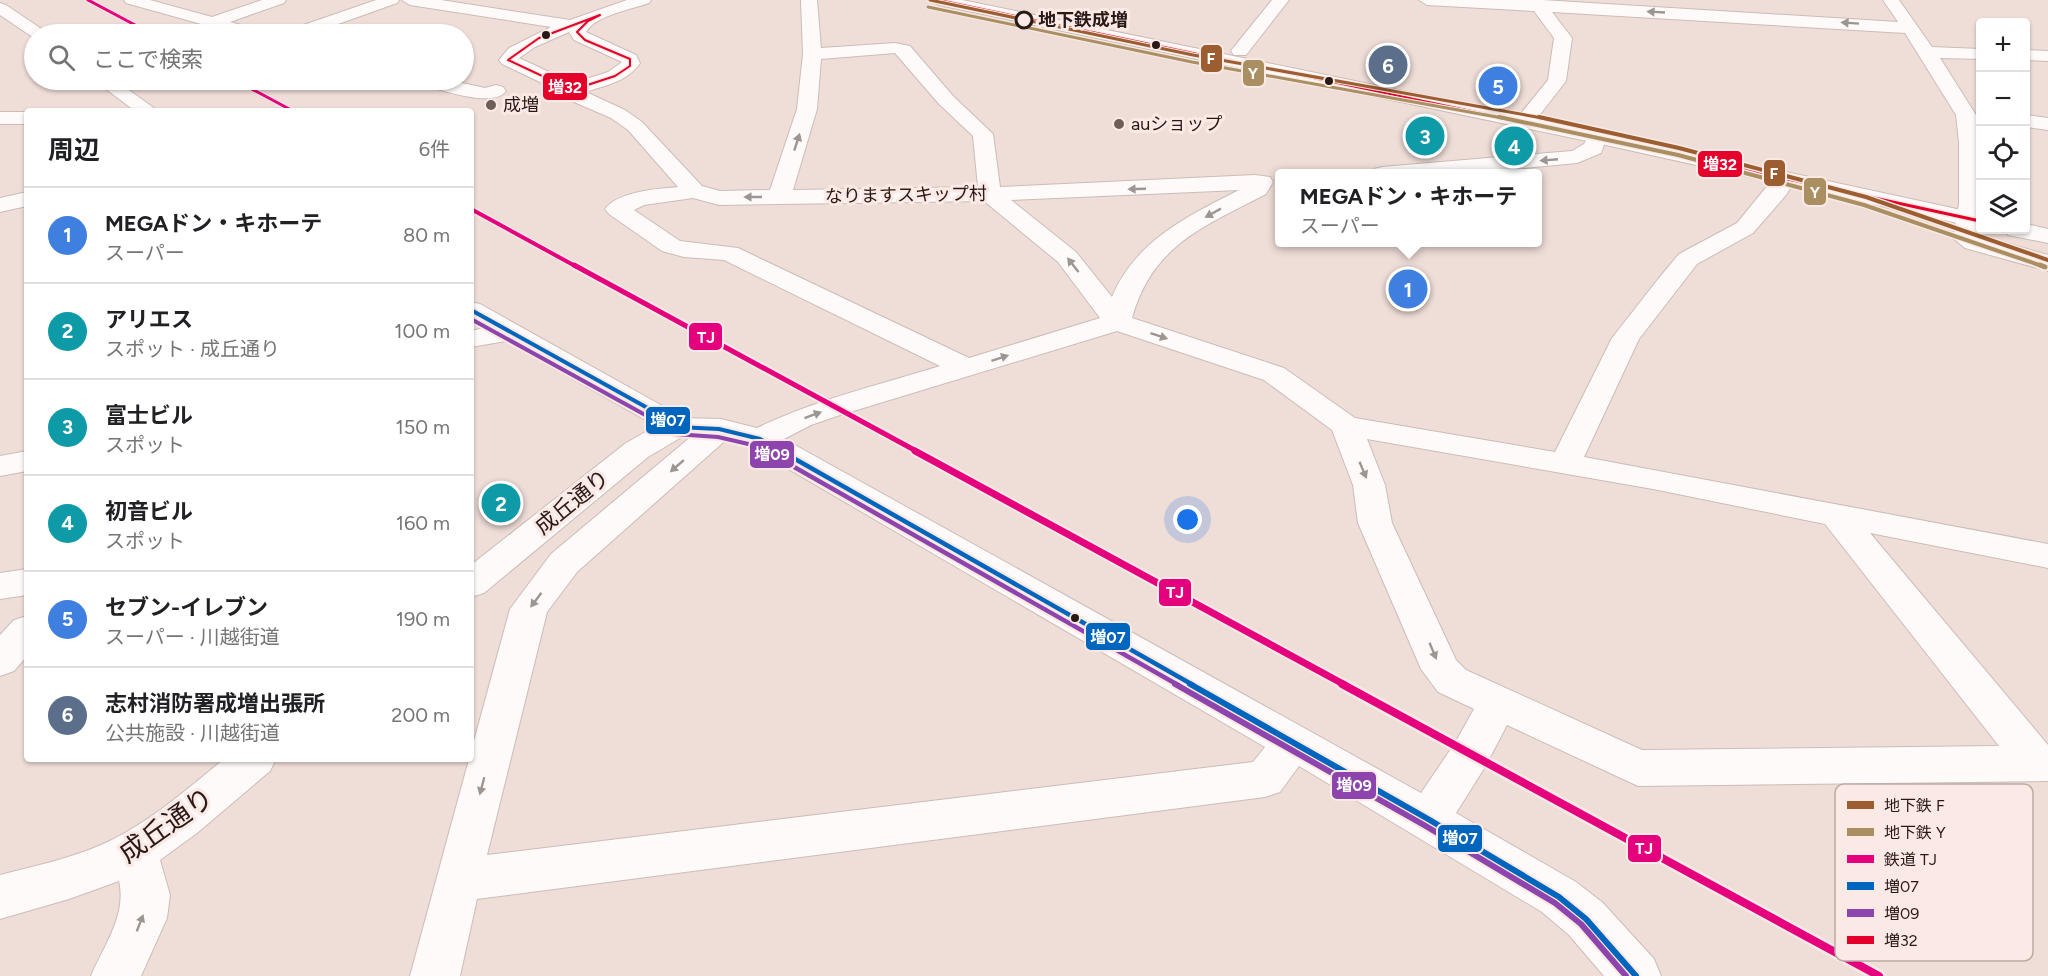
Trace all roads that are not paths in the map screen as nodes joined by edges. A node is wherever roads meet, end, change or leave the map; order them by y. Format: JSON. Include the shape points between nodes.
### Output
{"nodes":[{"id":1,"x":132,"y":0,"type":"edge"},
{"id":2,"x":278,"y":0,"type":"edge"},
{"id":3,"x":392,"y":0,"type":"edge"},
{"id":4,"x":410,"y":0,"type":"edge"},
{"id":5,"x":487,"y":0,"type":"edge"},
{"id":6,"x":643,"y":0,"type":"edge"},
{"id":7,"x":809,"y":0,"type":"edge"},
{"id":8,"x":939,"y":0,"type":"edge"},
{"id":9,"x":990,"y":0,"type":"edge"},
{"id":10,"x":1281,"y":0,"type":"edge"},
{"id":11,"x":1426,"y":0,"type":"edge"},
{"id":12,"x":1891,"y":0,"type":"edge"},
{"id":13,"x":1537,"y":3,"type":"edge"},
{"id":14,"x":464,"y":7,"type":"junction"},
{"id":15,"x":1788,"y":7,"type":"dead end"},
{"id":16,"x":0,"y":8,"type":"edge"},
{"id":17,"x":1802,"y":20,"type":"junction"},
{"id":18,"x":24,"y":23,"type":"joint"},
{"id":19,"x":210,"y":23,"type":"junction"},
{"id":20,"x":214,"y":24,"type":"edge"},
{"id":21,"x":324,"y":24,"type":"edge"},
{"id":22,"x":581,"y":28,"type":"junction"},
{"id":23,"x":1909,"y":28,"type":"junction"},
{"id":24,"x":0,"y":29,"type":"edge"},
{"id":25,"x":1240,"y":51,"type":"junction"},
{"id":26,"x":1927,"y":52,"type":"junction"},
{"id":27,"x":812,"y":54,"type":"junction"},
{"id":28,"x":1976,"y":54,"type":"edge"},
{"id":29,"x":2030,"y":55,"type":"edge"},
{"id":30,"x":2048,"y":56,"type":"edge"},
{"id":31,"x":117,"y":90,"type":"edge"},
{"id":32,"x":469,"y":90,"type":"edge"},
{"id":33,"x":572,"y":90,"type":"junction"},
{"id":34,"x":496,"y":91,"type":"dead end"},
{"id":35,"x":143,"y":108,"type":"edge"},
{"id":36,"x":1530,"y":116,"type":"junction"},
{"id":37,"x":1973,"y":116,"type":"edge"},
{"id":38,"x":0,"y":118,"type":"edge"},
{"id":39,"x":24,"y":118,"type":"edge"},
{"id":40,"x":2030,"y":122,"type":"edge"},
{"id":41,"x":2048,"y":124,"type":"edge"},
{"id":42,"x":1597,"y":137,"type":"junction"},
{"id":43,"x":1443,"y":169,"type":"edge"},
{"id":44,"x":1785,"y":179,"type":"junction"},
{"id":45,"x":1267,"y":181,"type":"edge"},
{"id":46,"x":694,"y":191,"type":"junction"},
{"id":47,"x":990,"y":194,"type":"junction"},
{"id":48,"x":779,"y":197,"type":"junction"},
{"id":49,"x":24,"y":200,"type":"edge"},
{"id":50,"x":0,"y":205,"type":"edge"},
{"id":51,"x":1976,"y":213,"type":"edge"},
{"id":52,"x":2030,"y":217,"type":"edge"},
{"id":53,"x":2048,"y":221,"type":"edge"},
{"id":54,"x":2030,"y":233,"type":"edge"},
{"id":55,"x":2048,"y":236,"type":"edge"},
{"id":56,"x":2048,"y":263,"type":"edge"},
{"id":57,"x":474,"y":312,"type":"edge"},
{"id":58,"x":1117,"y":322,"type":"junction"},
{"id":59,"x":510,"y":332,"type":"junction"},
{"id":60,"x":474,"y":338,"type":"edge"},
{"id":61,"x":968,"y":368,"type":"junction"},
{"id":62,"x":1346,"y":426,"type":"junction"},
{"id":63,"x":677,"y":427,"type":"junction"},
{"id":64,"x":721,"y":428,"type":"junction"},
{"id":65,"x":760,"y":439,"type":"junction"},
{"id":66,"x":24,"y":462,"type":"edge"},
{"id":67,"x":1565,"y":463,"type":"junction"},
{"id":68,"x":0,"y":466,"type":"edge"},
{"id":69,"x":1836,"y":514,"type":"junction"},
{"id":70,"x":2048,"y":556,"type":"edge"},
{"id":71,"x":24,"y":582,"type":"edge"},
{"id":72,"x":474,"y":582,"type":"edge"},
{"id":73,"x":0,"y":586,"type":"edge"},
{"id":74,"x":24,"y":633,"type":"edge"},
{"id":75,"x":0,"y":661,"type":"edge"},
{"id":76,"x":1498,"y":704,"type":"junction"},
{"id":77,"x":1292,"y":743,"type":"junction"},
{"id":78,"x":251,"y":762,"type":"edge"},
{"id":79,"x":2043,"y":763,"type":"edge"},
{"id":80,"x":1428,"y":819,"type":"junction"},
{"id":81,"x":135,"y":851,"type":"junction"},
{"id":82,"x":458,"y":880,"type":"junction"},
{"id":83,"x":0,"y":897,"type":"edge"},
{"id":84,"x":116,"y":976,"type":"edge"},
{"id":85,"x":435,"y":976,"type":"edge"},
{"id":86,"x":1636,"y":976,"type":"edge"}],
"edges":[{"from":1,"to":19,"type":"main road"},
{"from":2,"to":19,"type":"main road"},
{"from":3,"to":21,"type":"main road"},
{"from":4,"to":14,"type":"main road"},
{"from":5,"to":14,"type":"main road"},
{"from":6,"to":22,"type":"main road"},
{"from":7,"to":27,"type":"main road"},
{"from":8,"to":36,"type":"main road"},
{"from":9,"to":25,"type":"main road"},
{"from":10,"to":25,"type":"main road"},
{"from":11,"to":13,"type":"main road"},
{"from":12,"to":23,"type":"main road"},
{"from":17,"to":13,"type":"main road","one_way":true},
{"from":13,"to":36,"type":"main road","via":[[1563,38],[1559,76]]},
{"from":14,"to":22,"type":"main road"},
{"from":15,"to":17,"type":"main road"},
{"from":16,"to":18,"type":"main road"},
{"from":23,"to":17,"type":"main road","one_way":true},
{"from":18,"to":24,"type":"main road"},
{"from":19,"to":20,"type":"main road"},
{"from":22,"to":33,"type":"main road","via":[[631,63],[615,76]]},
{"from":22,"to":33,"type":"main road","via":[[521,48],[509,57],[511,63]]},
{"from":23,"to":26,"type":"main road"},
{"from":25,"to":36,"type":"main road"},
{"from":26,"to":28,"type":"main road"},
{"from":26,"to":37,"type":"main road"},
{"from":27,"to":47,"type":"main road","via":[[904,50],[946,100],[983,134]]},
{"from":48,"to":27,"type":"main road","one_way":true,"via":[[807,109]]},
{"from":29,"to":30,"type":"main road"},
{"from":31,"to":35,"type":"main road"},
{"from":32,"to":34,"type":"main road","via":[[486,94]]},
{"from":33,"to":46,"type":"main road","via":[[634,126]]},
{"from":36,"to":42,"type":"main road"},
{"from":36,"to":51,"type":"main road"},
{"from":37,"to":51,"type":"main road","via":[[1970,142]]},
{"from":38,"to":39,"type":"main road"},
{"from":40,"to":41,"type":"main road"},
{"from":42,"to":43,"type":"main road","one_way":true,"via":[[1593,148],[1577,158]]},
{"from":42,"to":44,"type":"main road"},
{"from":44,"to":51,"type":"main road"},
{"from":44,"to":67,"type":"main road","via":[[1745,228],[1688,259],[1626,338]]},
{"from":45,"to":47,"type":"main road","name":"なりますスキップ村","one_way":true},
{"from":45,"to":58,"type":"main road","one_way":true,"via":[[1168,238],[1145,262],[1127,292]]},
{"from":48,"to":46,"type":"main road","name":"なりますスキップ村","one_way":true,"via":[[719,198]]},
{"from":46,"to":61,"type":"main road","via":[[639,199],[617,209],[671,246],[735,256]]},
{"from":47,"to":48,"type":"main road","name":"なりますスキップ村"},
{"from":58,"to":47,"type":"main road","one_way":true,"via":[[1067,257]]},
{"from":49,"to":50,"type":"main road"},
{"from":51,"to":56,"type":"main road","via":[[1965,238]]},
{"from":52,"to":53,"type":"main road"},
{"from":54,"to":55,"type":"main road"},
{"from":57,"to":59,"type":"main road"},
{"from":61,"to":58,"type":"main road","one_way":true},
{"from":58,"to":62,"type":"main road","one_way":true,"via":[[1274,374]]},
{"from":59,"to":60,"type":"main road"},
{"from":59,"to":63,"type":"main road"},
{"from":65,"to":61,"type":"main road","one_way":true,"via":[[813,414]]},
{"from":62,"to":67,"type":"main road"},
{"from":62,"to":76,"type":"main road","one_way":true,"via":[[1369,485],[1375,523],[1441,669],[1452,681]]},
{"from":63,"to":64,"type":"main road"},
{"from":63,"to":72,"type":"main road","name":"成丘通り","via":[[636,450]]},
{"from":64,"to":65,"type":"main road"},
{"from":64,"to":82,"type":"main road","one_way":true,"via":[[564,563],[529,609]]},
{"from":65,"to":77,"type":"main road"},
{"from":66,"to":68,"type":"main road"},
{"from":67,"to":69,"type":"main road"},
{"from":69,"to":70,"type":"main road"},
{"from":69,"to":79,"type":"main road"},
{"from":71,"to":73,"type":"main road"},
{"from":74,"to":75,"type":"main road"},
{"from":76,"to":79,"type":"main road","via":[[1638,768]]},
{"from":76,"to":80,"type":"main road"},
{"from":77,"to":80,"type":"main road"},
{"from":77,"to":82,"type":"main road","via":[[1265,779]]},
{"from":78,"to":81,"type":"main road","name":"成丘通り","via":[[168,830]]},
{"from":80,"to":86,"type":"main road","via":[[1559,897],[1586,920]]},
{"from":81,"to":83,"type":"main road","name":"成丘通り","via":[[100,868]]},
{"from":84,"to":81,"type":"main road","one_way":true,"via":[[143,918],[146,895]]},
{"from":82,"to":85,"type":"main road"}]}
